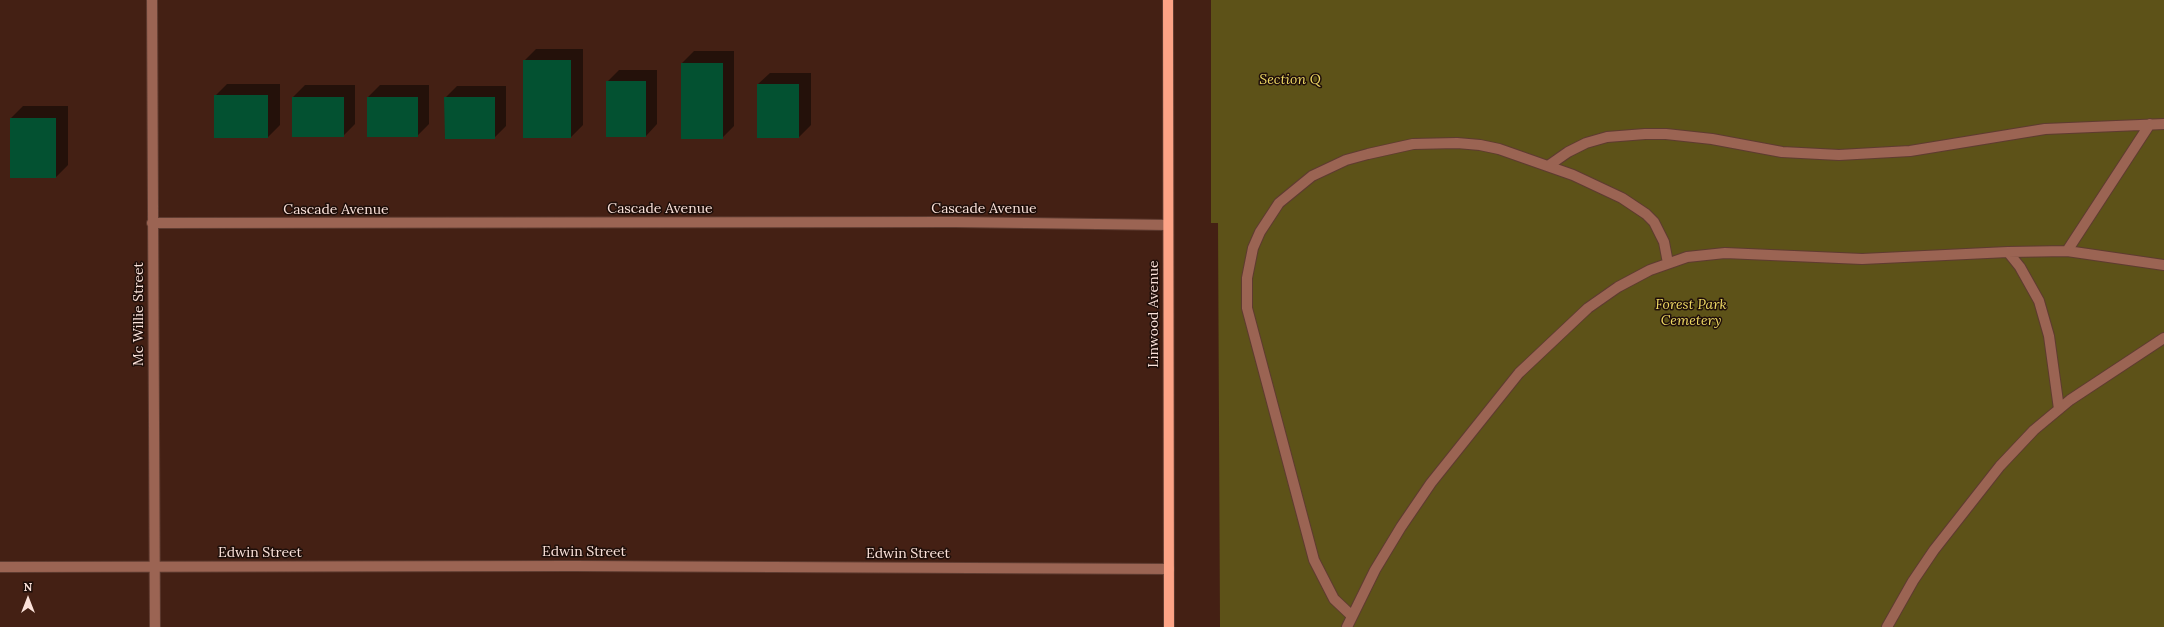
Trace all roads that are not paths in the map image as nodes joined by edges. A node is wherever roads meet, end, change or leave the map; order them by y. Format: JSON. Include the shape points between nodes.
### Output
{"nodes":[{"id":1,"x":152,"y":0,"type":"edge"},
{"id":2,"x":1168,"y":0,"type":"edge"},
{"id":3,"x":2150,"y":124,"type":"junction"},
{"id":4,"x":2164,"y":124,"type":"edge"},
{"id":5,"x":1548,"y":166,"type":"junction"},
{"id":6,"x":152,"y":223,"type":"junction"},
{"id":7,"x":1168,"y":225,"type":"junction"},
{"id":8,"x":2067,"y":251,"type":"junction"},
{"id":9,"x":2008,"y":252,"type":"junction"},
{"id":10,"x":1668,"y":263,"type":"junction"},
{"id":11,"x":2164,"y":265,"type":"edge"},
{"id":12,"x":2164,"y":338,"type":"edge"},
{"id":13,"x":2059,"y":409,"type":"junction"},
{"id":14,"x":0,"y":567,"type":"edge"},
{"id":15,"x":154,"y":568,"type":"junction"},
{"id":16,"x":1169,"y":569,"type":"junction"},
{"id":17,"x":1352,"y":616,"type":"junction"},
{"id":18,"x":155,"y":627,"type":"edge"},
{"id":19,"x":1169,"y":627,"type":"edge"},
{"id":20,"x":1347,"y":627,"type":"edge"},
{"id":21,"x":1888,"y":627,"type":"edge"}],
"edges":[{"from":1,"to":6,"type":"street","name":"Mc Willie Street"},
{"from":2,"to":7,"type":"main road","name":"Linwood Avenue"},
{"from":3,"to":4,"type":"street"},
{"from":3,"to":5,"type":"street","via":[[2045,129],[1929,149],[1839,155],[1775,151],[1712,139],[1645,134],[1607,137],[1586,143]]},
{"from":3,"to":8,"type":"street"},
{"from":5,"to":10,"type":"street","via":[[1602,187],[1646,214],[1654,222],[1664,242]]},
{"from":5,"to":17,"type":"street","via":[[1499,149],[1457,143],[1413,144],[1368,154],[1327,168],[1294,189],[1269,216],[1255,242],[1246,286],[1251,325],[1314,560],[1334,599]]},
{"from":6,"to":7,"type":"street","name":"Cascade Avenue","via":[[955,222]]},
{"from":6,"to":15,"type":"street","name":"Mc Willie Street"},
{"from":7,"to":16,"type":"main road","name":"Linwood Avenue"},
{"from":8,"to":9,"type":"street"},
{"from":8,"to":11,"type":"street"},
{"from":9,"to":10,"type":"street","via":[[1862,259],[1749,253],[1705,254]]},
{"from":9,"to":13,"type":"street","via":[[2020,267],[2039,301],[2049,336]]},
{"from":10,"to":17,"type":"street","via":[[1634,278],[1602,297],[1519,373],[1412,510],[1387,547]]},
{"from":12,"to":13,"type":"street"},
{"from":13,"to":21,"type":"street","via":[[2034,430],[1970,502],[1922,567]]},
{"from":14,"to":15,"type":"street","name":"Edwin Street"},
{"from":15,"to":16,"type":"street","name":"Edwin Street","via":[[574,566]]},
{"from":15,"to":18,"type":"street","name":"Mc Willie Street"},
{"from":16,"to":19,"type":"main road","name":"Linwood Avenue"},
{"from":17,"to":20,"type":"street"}]}
